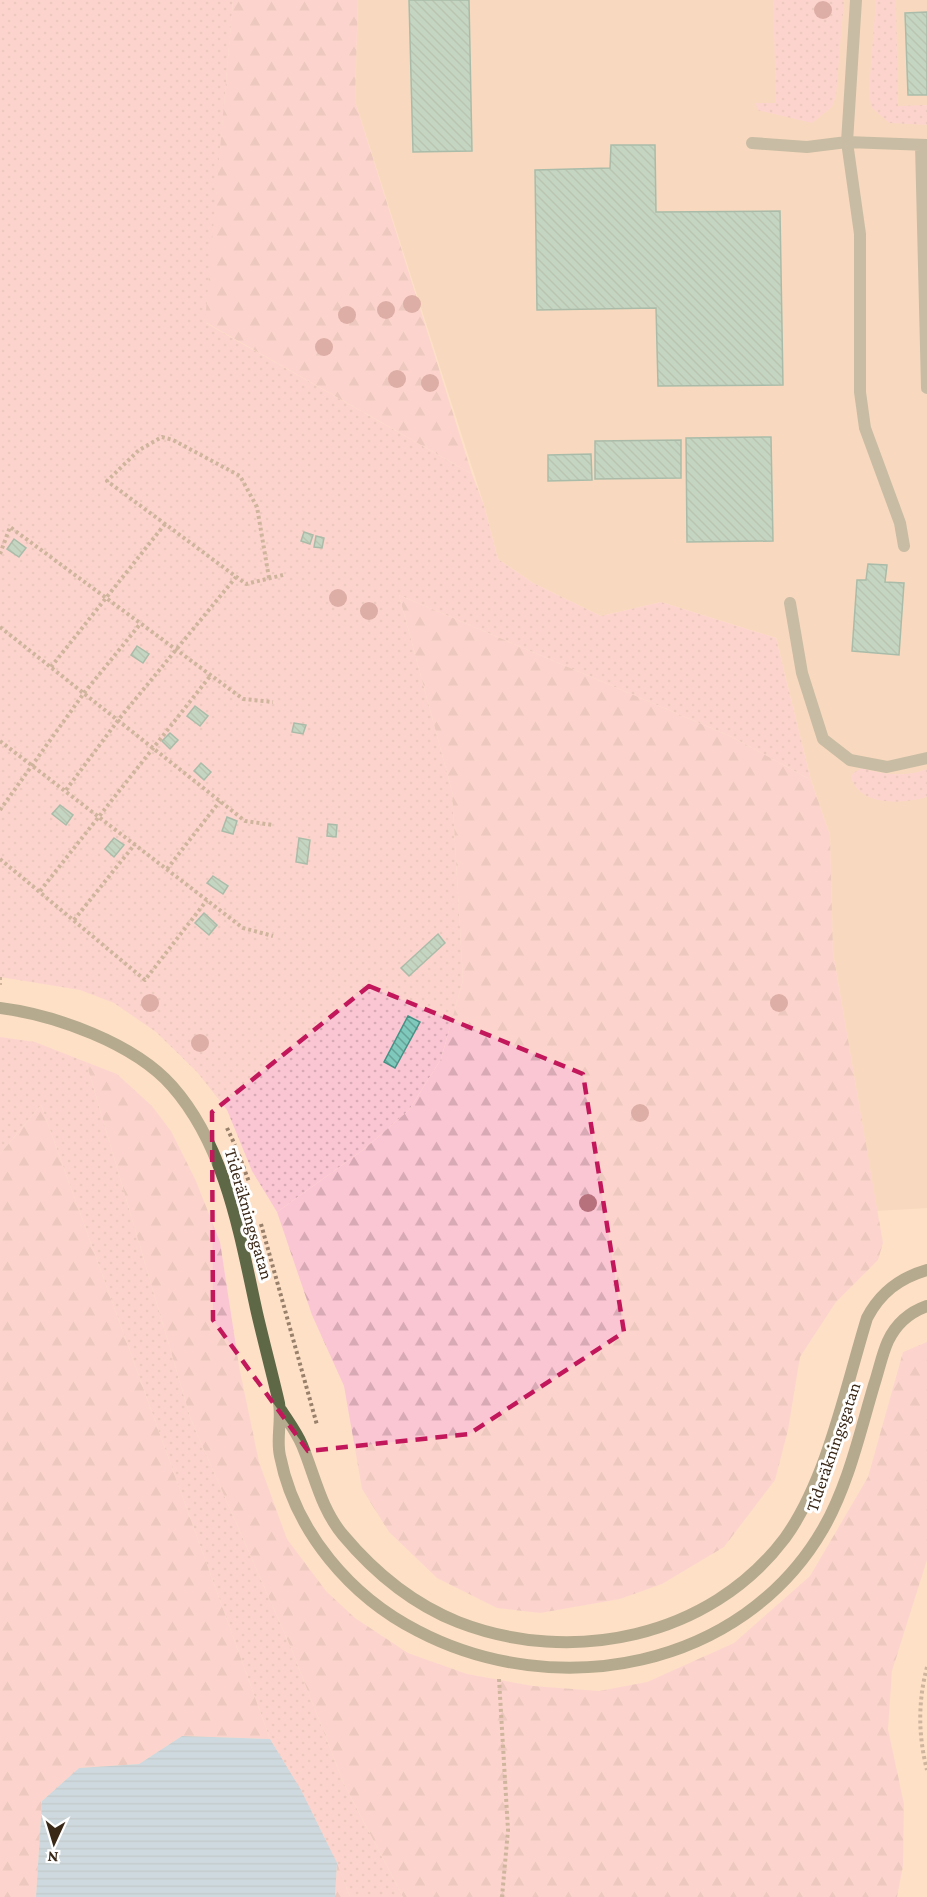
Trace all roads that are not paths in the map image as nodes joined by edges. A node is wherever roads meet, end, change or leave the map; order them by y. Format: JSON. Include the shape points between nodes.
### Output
{"nodes":[{"id":1,"x":856,"y":0,"type":"edge"},
{"id":2,"x":847,"y":142,"type":"junction"},
{"id":3,"x":752,"y":143,"type":"dead end"},
{"id":4,"x":924,"y":145,"type":"edge"},
{"id":5,"x":927,"y":388,"type":"edge"},
{"id":6,"x":904,"y":546,"type":"dead end"},
{"id":7,"x":790,"y":603,"type":"dead end"},
{"id":8,"x":927,"y":758,"type":"edge"},
{"id":9,"x":0,"y":1008,"type":"edge"},
{"id":10,"x":927,"y":1270,"type":"edge"},
{"id":11,"x":927,"y":1306,"type":"edge"},
{"id":12,"x":280,"y":1409,"type":"junction"}],
"edges":[{"from":1,"to":2,"type":"lane"},
{"from":2,"to":3,"type":"lane","via":[[807,147]]},
{"from":2,"to":4,"type":"lane"},
{"from":2,"to":6,"type":"lane","via":[[860,234],[861,401],[865,428],[900,523]]},
{"from":4,"to":5,"type":"lane"},
{"from":7,"to":8,"type":"lane","via":[[802,673],[823,740],[850,760],[887,767]]},
{"from":9,"to":12,"type":"street","name":"Tideräkningsgatan","via":[[47,1016],[137,1058],[170,1083],[192,1112],[221,1174]]},
{"from":10,"to":12,"type":"street","name":"Tideräkningsgatan","via":[[881,1294],[874,1304],[824,1457],[801,1513],[785,1537],[749,1577],[723,1596],[696,1613],[638,1634],[571,1643],[525,1639],[458,1622],[407,1595],[342,1534],[319,1495],[302,1444]]},
{"from":11,"to":12,"type":"street","name":"Tideräkningsgatan","via":[[903,1320],[887,1342],[834,1506],[823,1529],[783,1582],[746,1614],[706,1638],[676,1651],[614,1667],[544,1668],[481,1657],[421,1633],[380,1608],[347,1578],[308,1530],[280,1459]]}]}
